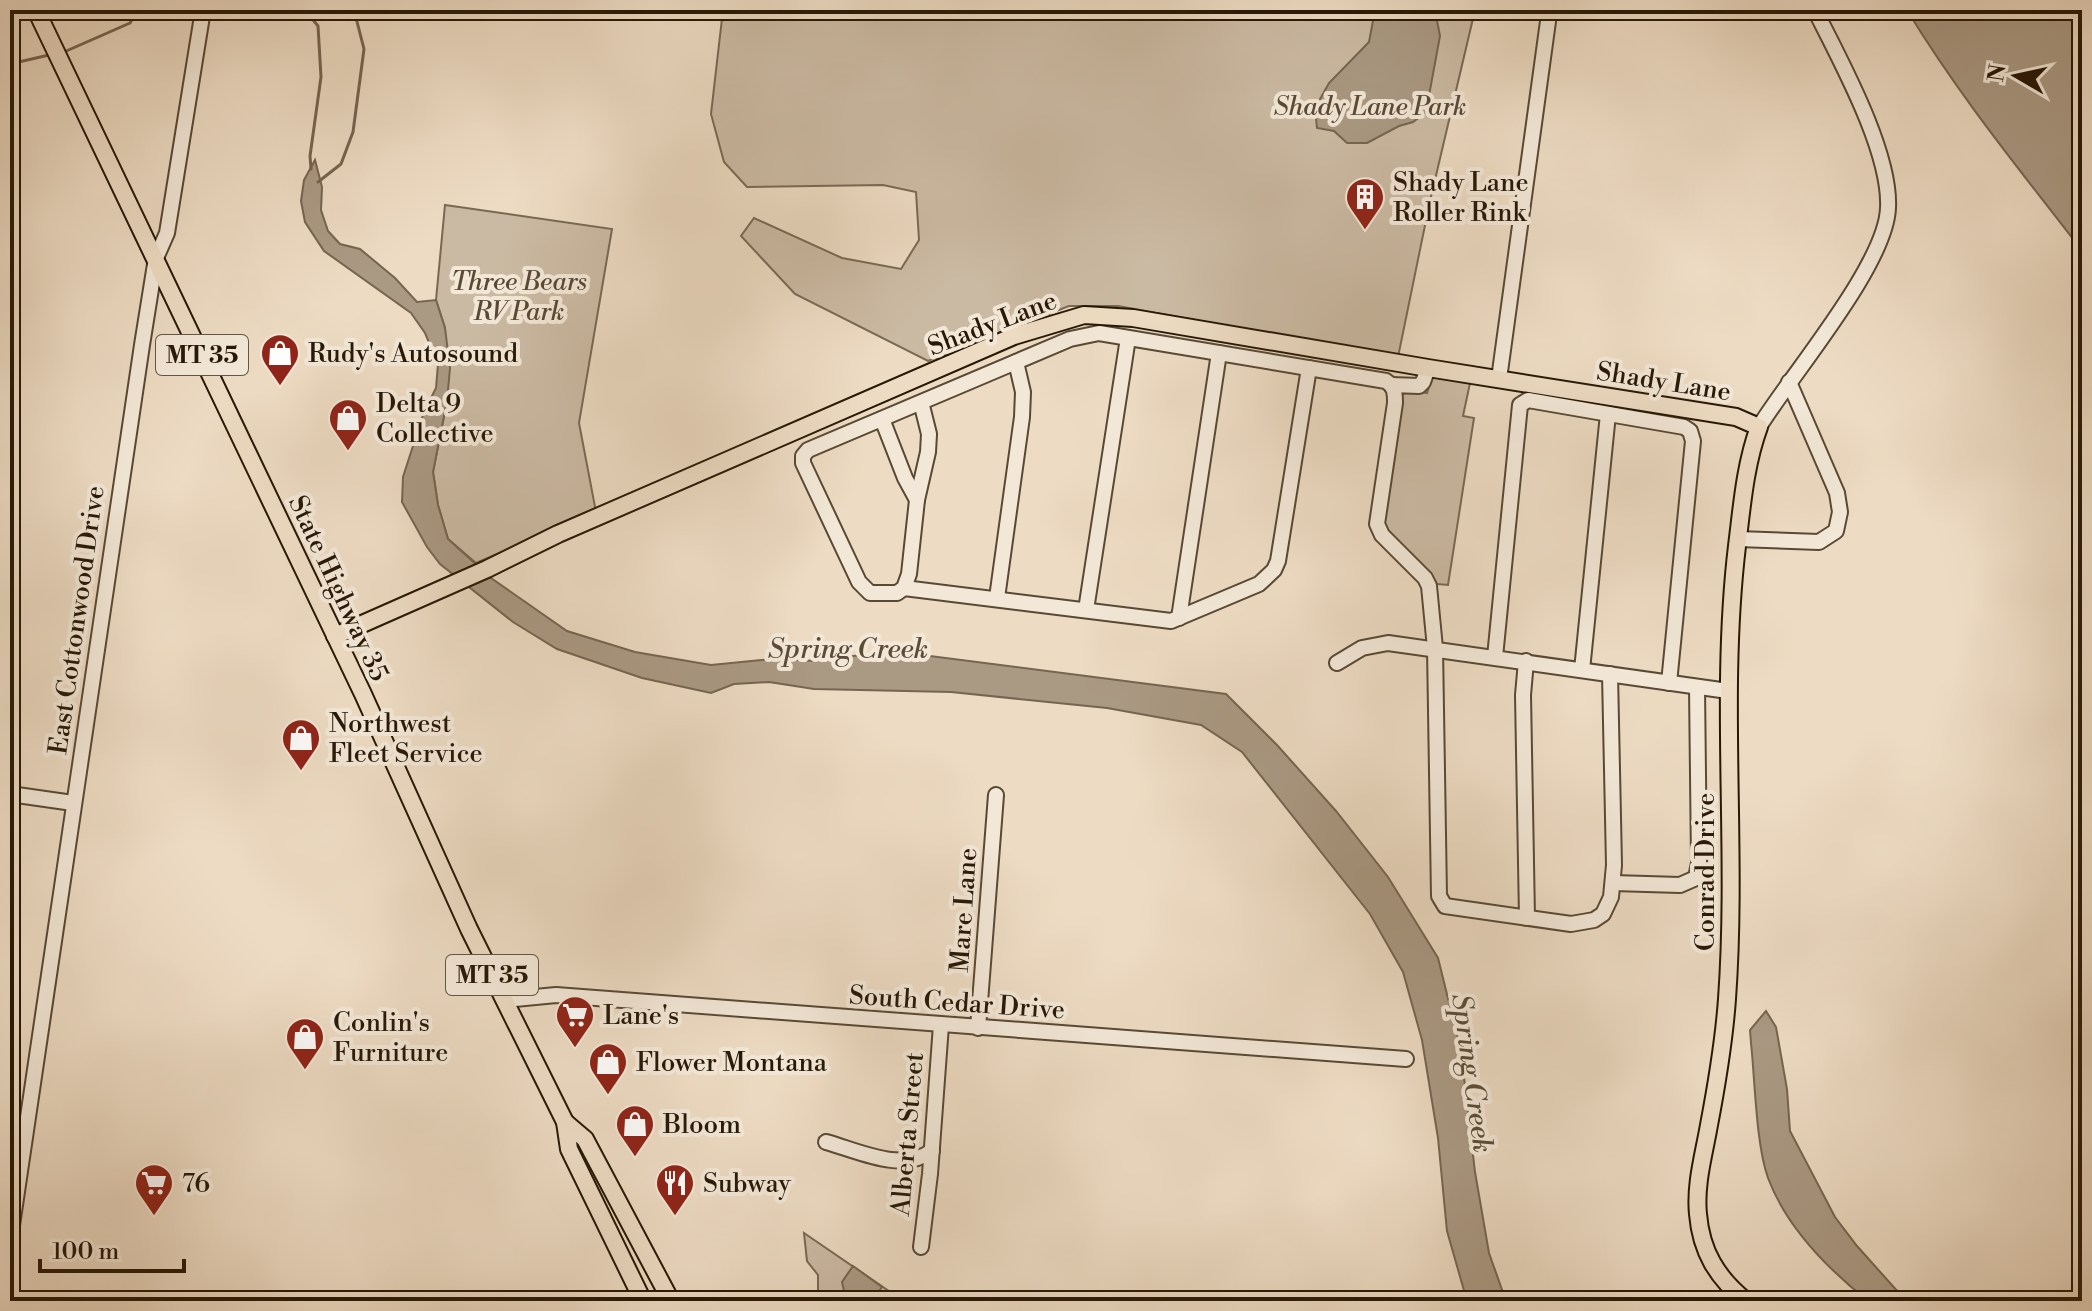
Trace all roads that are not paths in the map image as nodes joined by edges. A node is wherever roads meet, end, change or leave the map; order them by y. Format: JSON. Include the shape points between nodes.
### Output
{"nodes":[{"id":1,"x":36,"y":10,"type":"edge"},
{"id":2,"x":203,"y":10,"type":"edge"},
{"id":3,"x":1815,"y":10,"type":"edge"},
{"id":4,"x":1549,"y":14,"type":"dead end"},
{"id":5,"x":156,"y":258,"type":"junction"},
{"id":6,"x":1128,"y":338,"type":"junction"},
{"id":7,"x":1219,"y":353,"type":"junction"},
{"id":8,"x":1016,"y":362,"type":"junction"},
{"id":9,"x":1309,"y":368,"type":"junction"},
{"id":10,"x":1428,"y":368,"type":"junction"},
{"id":11,"x":1499,"y":379,"type":"junction"},
{"id":12,"x":1789,"y":382,"type":"junction"},
{"id":13,"x":1391,"y":385,"type":"junction"},
{"id":14,"x":894,"y":387,"type":"junction"},
{"id":15,"x":921,"y":402,"type":"junction"},
{"id":16,"x":902,"y":410,"type":"junction"},
{"id":17,"x":1608,"y":414,"type":"junction"},
{"id":18,"x":882,"y":419,"type":"junction"},
{"id":19,"x":1759,"y":427,"type":"junction"},
{"id":20,"x":917,"y":500,"type":"junction"},
{"id":21,"x":1738,"y":539,"type":"junction"},
{"id":22,"x":904,"y":588,"type":"junction"},
{"id":23,"x":997,"y":598,"type":"junction"},
{"id":24,"x":1086,"y":610,"type":"junction"},
{"id":25,"x":1179,"y":618,"type":"junction"},
{"id":26,"x":335,"y":636,"type":"junction"},
{"id":27,"x":1435,"y":648,"type":"junction"},
{"id":28,"x":1495,"y":657,"type":"junction"},
{"id":29,"x":1526,"y":661,"type":"junction"},
{"id":30,"x":1337,"y":663,"type":"dead end"},
{"id":31,"x":1582,"y":670,"type":"junction"},
{"id":32,"x":1610,"y":674,"type":"junction"},
{"id":33,"x":1669,"y":683,"type":"junction"},
{"id":34,"x":1697,"y":687,"type":"junction"},
{"id":35,"x":1728,"y":691,"type":"junction"},
{"id":36,"x":10,"y":794,"type":"edge"},
{"id":37,"x":996,"y":795,"type":"dead end"},
{"id":38,"x":73,"y":803,"type":"junction"},
{"id":39,"x":1613,"y":883,"type":"junction"},
{"id":40,"x":1527,"y":918,"type":"junction"},
{"id":41,"x":504,"y":1000,"type":"junction"},
{"id":42,"x":941,"y":1025,"type":"junction"},
{"id":43,"x":978,"y":1028,"type":"junction"},
{"id":44,"x":1406,"y":1059,"type":"dead end"},
{"id":45,"x":565,"y":1122,"type":"junction"},
{"id":46,"x":826,"y":1142,"type":"dead end"},
{"id":47,"x":932,"y":1151,"type":"junction"},
{"id":48,"x":10,"y":1239,"type":"edge"},
{"id":49,"x":921,"y":1247,"type":"dead end"},
{"id":50,"x":643,"y":1301,"type":"edge"},
{"id":51,"x":671,"y":1301,"type":"edge"},
{"id":52,"x":1746,"y":1301,"type":"edge"}],
"edges":[{"from":1,"to":5,"type":"main road","name":"State Highway 35","number":"MT 35"},
{"from":2,"to":5,"type":"street","name":"East Cottonwood Drive","via":[[167,233]]},
{"from":3,"to":12,"type":"street","via":[[1852,83],[1882,162],[1888,209],[1876,251]]},
{"from":4,"to":11,"type":"street"},
{"from":5,"to":26,"type":"main road","name":"State Highway 35","number":"MT 35"},
{"from":5,"to":38,"type":"street","name":"East Cottonwood Drive"},
{"from":6,"to":7,"type":"street"},
{"from":6,"to":8,"type":"street","via":[[1086,334]]},
{"from":6,"to":24,"type":"street"},
{"from":7,"to":9,"type":"street"},
{"from":7,"to":25,"type":"street"},
{"from":8,"to":15,"type":"street"},
{"from":8,"to":23,"type":"street","via":[[1022,417]]},
{"from":9,"to":13,"type":"street"},
{"from":9,"to":25,"type":"street","via":[[1274,570],[1259,584]]},
{"from":10,"to":11,"type":"main road","name":"Shady Lane"},
{"from":10,"to":13,"type":"street","via":[[1419,386]]},
{"from":10,"to":14,"type":"main road","name":"Shady Lane","via":[[1133,318],[1084,315],[1014,336]]},
{"from":11,"to":19,"type":"main road","name":"Shady Lane","via":[[1736,417]]},
{"from":12,"to":19,"type":"street"},
{"from":12,"to":21,"type":"street","via":[[1837,493],[1836,531],[1819,542]]},
{"from":13,"to":27,"type":"street","via":[[1395,403],[1377,524],[1429,586]]},
{"from":14,"to":16,"type":"street"},
{"from":14,"to":26,"type":"main road","name":"Shady Lane"},
{"from":15,"to":16,"type":"street"},
{"from":15,"to":20,"type":"street","via":[[929,434]]},
{"from":16,"to":18,"type":"street"},
{"from":17,"to":28,"type":"street","via":[[1528,400],[1520,405]]},
{"from":17,"to":31,"type":"street"},
{"from":17,"to":33,"type":"street","via":[[1684,427],[1693,441]]},
{"from":18,"to":20,"type":"street"},
{"from":18,"to":22,"type":"street","via":[[808,450],[803,463],[859,582],[870,593],[884,595]]},
{"from":19,"to":21,"type":"main road","name":"Conrad Drive"},
{"from":20,"to":22,"type":"street"},
{"from":21,"to":35,"type":"main road","name":"Conrad Drive"},
{"from":22,"to":23,"type":"street"},
{"from":23,"to":24,"type":"street"},
{"from":24,"to":25,"type":"street"},
{"from":26,"to":41,"type":"main road","name":"State Highway 35","number":"MT 35"},
{"from":27,"to":28,"type":"street"},
{"from":27,"to":30,"type":"street","via":[[1388,643],[1362,648]]},
{"from":27,"to":40,"type":"street","via":[[1441,902]]},
{"from":28,"to":29,"type":"street"},
{"from":29,"to":31,"type":"street"},
{"from":29,"to":40,"type":"street"},
{"from":31,"to":32,"type":"street"},
{"from":32,"to":33,"type":"street"},
{"from":32,"to":39,"type":"street"},
{"from":33,"to":34,"type":"street"},
{"from":34,"to":35,"type":"street"},
{"from":34,"to":39,"type":"street","via":[[1696,878],[1680,885]]},
{"from":35,"to":52,"type":"main road","name":"Conrad Drive","via":[[1727,998],[1697,1210],[1710,1261]]},
{"from":36,"to":38,"type":"street"},
{"from":37,"to":43,"type":"street","name":"Mare Lane"},
{"from":38,"to":48,"type":"street","name":"East Cottonwood Drive"},
{"from":39,"to":40,"type":"street","via":[[1607,907],[1594,920],[1571,924]]},
{"from":41,"to":42,"type":"street","name":"South Cedar Drive","via":[[556,995]]},
{"from":41,"to":45,"type":"main road","name":"State Highway 35","number":"MT 35"},
{"from":42,"to":43,"type":"street","name":"South Cedar Drive"},
{"from":42,"to":47,"type":"street","name":"Alberta Street"},
{"from":43,"to":44,"type":"street","name":"South Cedar Drive"},
{"from":45,"to":50,"type":"main road","name":"State Highway 35","number":"MT 35","via":[[569,1149]]},
{"from":45,"to":51,"type":"main road","name":"State Highway 35","number":"MT 35","via":[[585,1139]]},
{"from":46,"to":47,"type":"street","via":[[909,1162]]},
{"from":47,"to":49,"type":"street","name":"Alberta Street"}]}
